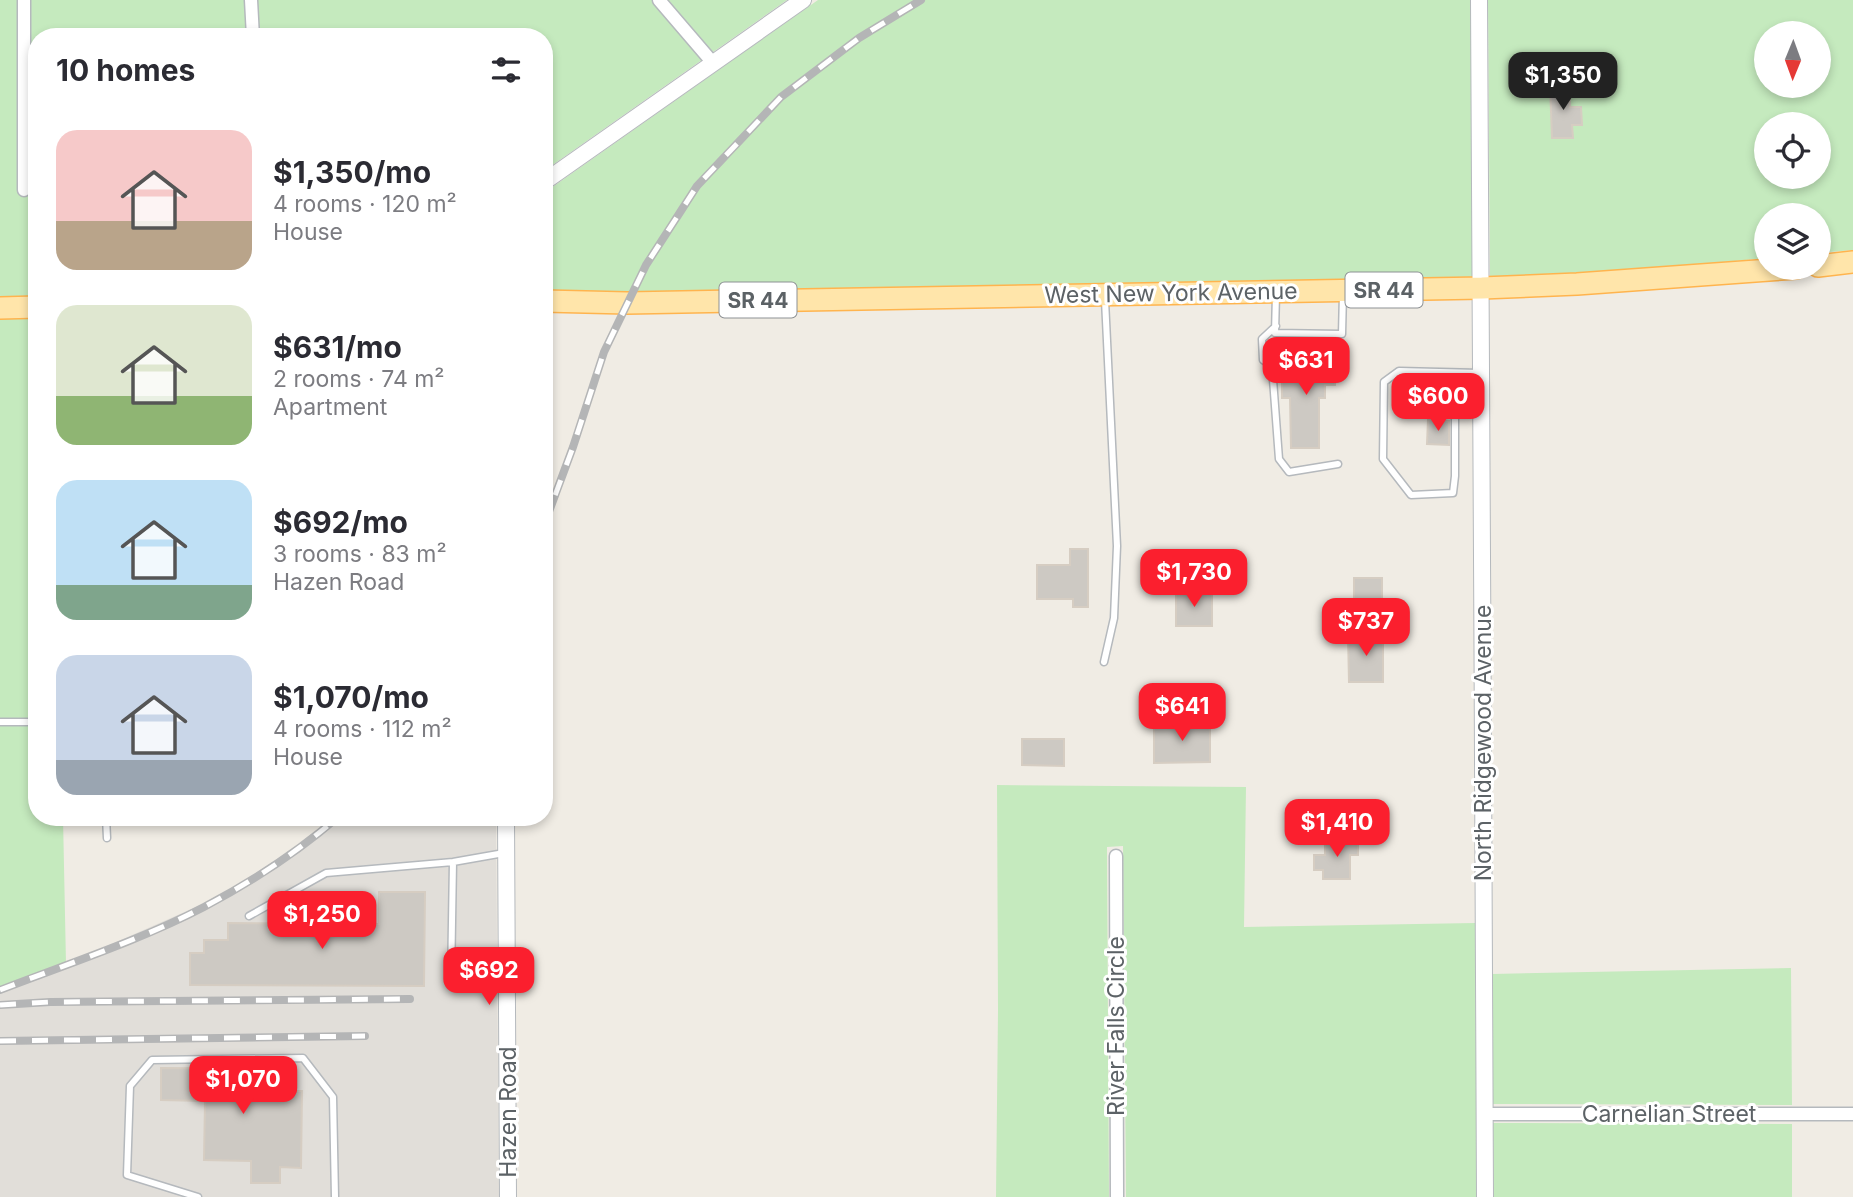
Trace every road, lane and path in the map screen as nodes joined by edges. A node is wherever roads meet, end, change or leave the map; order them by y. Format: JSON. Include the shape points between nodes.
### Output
{"nodes":[{"id":1,"x":24,"y":0,"type":"edge"},
{"id":2,"x":251,"y":0,"type":"edge"},
{"id":3,"x":659,"y":0,"type":"edge"},
{"id":4,"x":803,"y":0,"type":"edge"},
{"id":5,"x":1479,"y":0,"type":"edge"},
{"id":6,"x":253,"y":28,"type":"edge"},
{"id":7,"x":713,"y":63,"type":"junction"},
{"id":8,"x":553,"y":176,"type":"edge"},
{"id":9,"x":24,"y":190,"type":"dead end"},
{"id":10,"x":1853,"y":262,"type":"edge"},
{"id":11,"x":1831,"y":265,"type":"edge"},
{"id":12,"x":1754,"y":271,"type":"edge"},
{"id":13,"x":1482,"y":288,"type":"junction"},
{"id":14,"x":1343,"y":291,"type":"junction"},
{"id":15,"x":1276,"y":292,"type":"junction"},
{"id":16,"x":1105,"y":295,"type":"junction"},
{"id":17,"x":553,"y":301,"type":"edge"},
{"id":18,"x":28,"y":307,"type":"edge"},
{"id":19,"x":0,"y":308,"type":"edge"},
{"id":20,"x":1276,"y":326,"type":"junction"},
{"id":21,"x":1455,"y":373,"type":"junction"},
{"id":22,"x":1482,"y":373,"type":"junction"},
{"id":23,"x":1338,"y":464,"type":"dead end"},
{"id":24,"x":1104,"y":662,"type":"dead end"},
{"id":25,"x":0,"y":722,"type":"edge"},
{"id":26,"x":28,"y":722,"type":"edge"},
{"id":27,"x":106,"y":826,"type":"edge"},
{"id":28,"x":506,"y":826,"type":"edge"},
{"id":29,"x":107,"y":838,"type":"dead end"},
{"id":30,"x":506,"y":853,"type":"junction"},
{"id":31,"x":1116,"y":856,"type":"dead end"},
{"id":32,"x":453,"y":862,"type":"junction"},
{"id":33,"x":249,"y":916,"type":"dead end"},
{"id":34,"x":507,"y":984,"type":"junction"},
{"id":35,"x":1485,"y":1114,"type":"junction"},
{"id":36,"x":1853,"y":1114,"type":"edge"},
{"id":37,"x":198,"y":1197,"type":"edge"},
{"id":38,"x":335,"y":1197,"type":"edge"},
{"id":39,"x":508,"y":1197,"type":"edge"},
{"id":40,"x":1117,"y":1197,"type":"edge"},
{"id":41,"x":1485,"y":1197,"type":"edge"}],
"edges":[{"from":1,"to":9,"type":"street"},
{"from":2,"to":6,"type":"street"},
{"from":3,"to":7,"type":"street"},
{"from":4,"to":7,"type":"street"},
{"from":5,"to":13,"type":"street","name":"North Ridgewood Avenue"},
{"from":7,"to":8,"type":"street"},
{"from":10,"to":11,"type":"main road"},
{"from":12,"to":13,"type":"main road","name":"West New York Avenue","number":"SR 44"},
{"from":13,"to":14,"type":"main road","name":"West New York Avenue","number":"SR 44"},
{"from":13,"to":22,"type":"street","name":"North Ridgewood Avenue"},
{"from":14,"to":15,"type":"main road","name":"West New York Avenue","number":"SR 44"},
{"from":14,"to":20,"type":"lane","via":[[1342,334],[1275,333]]},
{"from":15,"to":16,"type":"main road","name":"West New York Avenue","number":"SR 44"},
{"from":15,"to":20,"type":"lane"},
{"from":16,"to":17,"type":"main road","name":"West New York Avenue","number":"SR 44"},
{"from":16,"to":24,"type":"lane","via":[[1117,546],[1114,618]]},
{"from":18,"to":19,"type":"main road"},
{"from":20,"to":23,"type":"lane","via":[[1262,339],[1262,349],[1263,360],[1272,366],[1279,459],[1289,472]]},
{"from":21,"to":21,"type":"lane","via":[[1399,372],[1384,382],[1383,459],[1411,495],[1453,494]]},
{"from":21,"to":22,"type":"lane"},
{"from":22,"to":35,"type":"street","name":"North Ridgewood Avenue"},
{"from":25,"to":26,"type":"lane"},
{"from":27,"to":29,"type":"lane"},
{"from":28,"to":30,"type":"street","name":"Hazen Road"},
{"from":30,"to":32,"type":"lane"},
{"from":30,"to":34,"type":"street","name":"Hazen Road"},
{"from":31,"to":40,"type":"street","name":"River Falls Circle"},
{"from":32,"to":33,"type":"lane","via":[[326,873]]},
{"from":32,"to":34,"type":"lane","via":[[451,981]]},
{"from":34,"to":39,"type":"street","name":"Hazen Road"},
{"from":35,"to":36,"type":"street","name":"Carnelian Street"},
{"from":35,"to":41,"type":"street","name":"North Ridgewood Avenue"},
{"from":37,"to":38,"type":"lane","via":[[127,1175],[130,1086],[152,1060],[303,1059],[333,1097]]}]}
